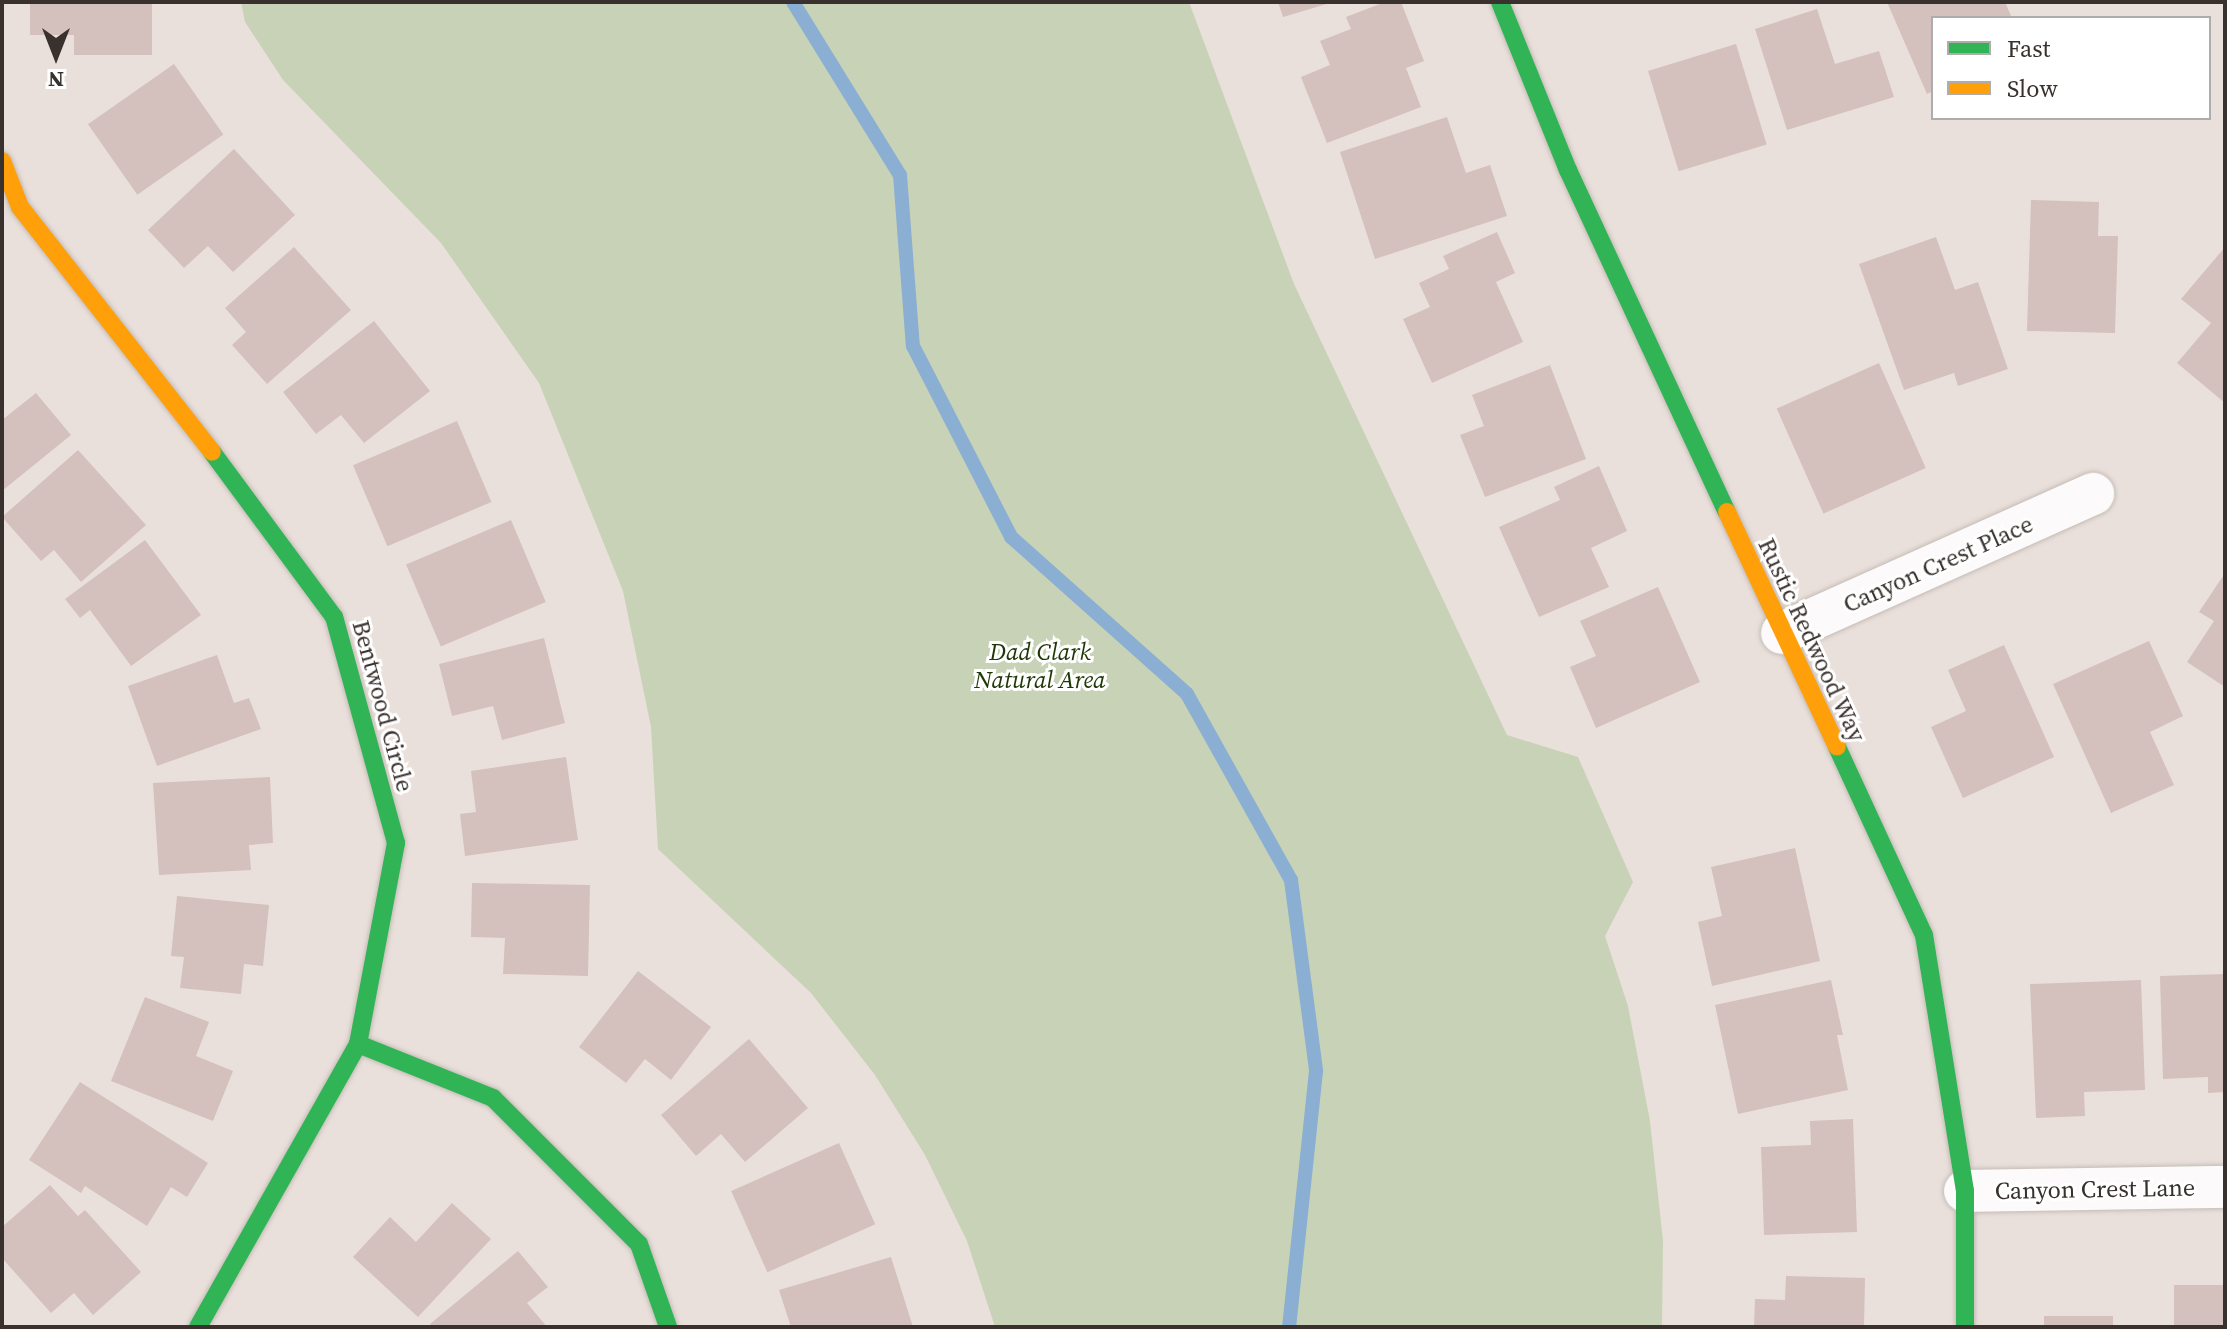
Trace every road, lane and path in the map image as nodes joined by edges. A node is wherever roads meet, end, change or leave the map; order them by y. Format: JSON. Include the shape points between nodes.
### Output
{"nodes":[{"id":1,"x":1506,"y":4,"type":"edge"},
{"id":2,"x":2,"y":161,"type":"edge"},
{"id":3,"x":11,"y":216,"type":"edge"},
{"id":4,"x":2093,"y":494,"type":"dead end"},
{"id":5,"x":1782,"y":633,"type":"junction"},
{"id":6,"x":358,"y":1044,"type":"junction"},
{"id":7,"x":2225,"y":1187,"type":"edge"},
{"id":8,"x":1965,"y":1191,"type":"junction"},
{"id":9,"x":198,"y":1327,"type":"edge"},
{"id":10,"x":668,"y":1327,"type":"edge"},
{"id":11,"x":1965,"y":1327,"type":"edge"}],
"edges":[{"from":1,"to":5,"type":"street","name":"Rustic Redwood Way","via":[[1568,170]]},
{"from":2,"to":3,"type":"street","name":"Bentwood Circle"},
{"from":3,"to":6,"type":"street","name":"Bentwood Circle","via":[[159,381],[334,617],[396,843]]},
{"from":4,"to":5,"type":"street","name":"Canyon Crest Place"},
{"from":5,"to":8,"type":"street","name":"Rustic Redwood Way","via":[[1924,935]]},
{"from":6,"to":9,"type":"street","name":"Bentwood Circle"},
{"from":6,"to":10,"type":"street","via":[[493,1098],[639,1244]]},
{"from":7,"to":8,"type":"street","name":"Canyon Crest Lane"},
{"from":8,"to":11,"type":"street","name":"Rustic Redwood Way"}]}
